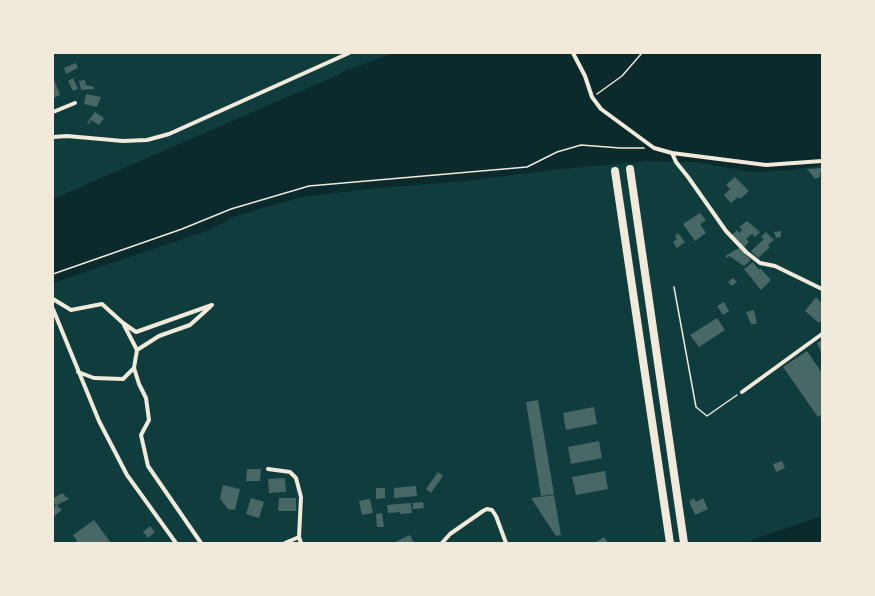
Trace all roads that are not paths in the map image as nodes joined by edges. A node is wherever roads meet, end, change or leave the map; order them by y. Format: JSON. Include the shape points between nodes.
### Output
{"nodes":[{"id":1,"x":349,"y":53,"type":"edge"},
{"id":2,"x":573,"y":53,"type":"edge"},
{"id":3,"x":75,"y":103,"type":"dead end"},
{"id":4,"x":53,"y":112,"type":"edge"},
{"id":5,"x":53,"y":137,"type":"edge"},
{"id":6,"x":672,"y":153,"type":"junction"},
{"id":7,"x":822,"y":161,"type":"edge"},
{"id":8,"x":630,"y":169,"type":"dead end"},
{"id":9,"x":615,"y":171,"type":"dead end"},
{"id":10,"x":822,"y":289,"type":"edge"},
{"id":11,"x":53,"y":299,"type":"edge"},
{"id":12,"x":53,"y":309,"type":"edge"},
{"id":13,"x":123,"y":323,"type":"junction"},
{"id":14,"x":822,"y":334,"type":"edge"},
{"id":15,"x":137,"y":350,"type":"junction"},
{"id":16,"x":134,"y":368,"type":"junction"},
{"id":17,"x":78,"y":372,"type":"junction"},
{"id":18,"x":742,"y":392,"type":"road end"},
{"id":19,"x":268,"y":469,"type":"dead end"},
{"id":20,"x":299,"y":538,"type":"junction"},
{"id":21,"x":176,"y":543,"type":"edge"},
{"id":22,"x":201,"y":543,"type":"edge"},
{"id":23,"x":285,"y":543,"type":"edge"},
{"id":24,"x":301,"y":543,"type":"edge"},
{"id":25,"x":442,"y":543,"type":"edge"},
{"id":26,"x":506,"y":543,"type":"edge"},
{"id":27,"x":670,"y":543,"type":"edge"},
{"id":28,"x":684,"y":543,"type":"edge"}],
"edges":[{"from":1,"to":5,"type":"street","via":[[169,134],[147,140],[123,142]]},
{"from":2,"to":6,"type":"street","via":[[592,97],[601,109],[654,148]]},
{"from":3,"to":4,"type":"street"},
{"from":6,"to":7,"type":"street","via":[[766,165]]},
{"from":6,"to":10,"type":"street","via":[[726,232],[746,252],[760,263],[775,266]]},
{"from":8,"to":28,"type":"highway"},
{"from":9,"to":27,"type":"highway"},
{"from":11,"to":13,"type":"street","via":[[71,310],[102,304]]},
{"from":12,"to":17,"type":"street"},
{"from":13,"to":15,"type":"street"},
{"from":13,"to":15,"type":"street","via":[[136,332],[212,305],[190,325],[159,336]]},
{"from":14,"to":18,"type":"street"},
{"from":15,"to":16,"type":"street"},
{"from":16,"to":17,"type":"street","via":[[123,380],[94,378]]},
{"from":16,"to":22,"type":"street","via":[[146,398],[149,420],[141,435],[148,466]]},
{"from":17,"to":21,"type":"street","via":[[99,421],[127,475]]},
{"from":19,"to":20,"type":"street","via":[[290,472],[296,478],[301,497]]},
{"from":20,"to":23,"type":"street"},
{"from":20,"to":24,"type":"street"},
{"from":25,"to":26,"type":"street","via":[[450,534],[487,509],[492,510],[496,516]]}]}
